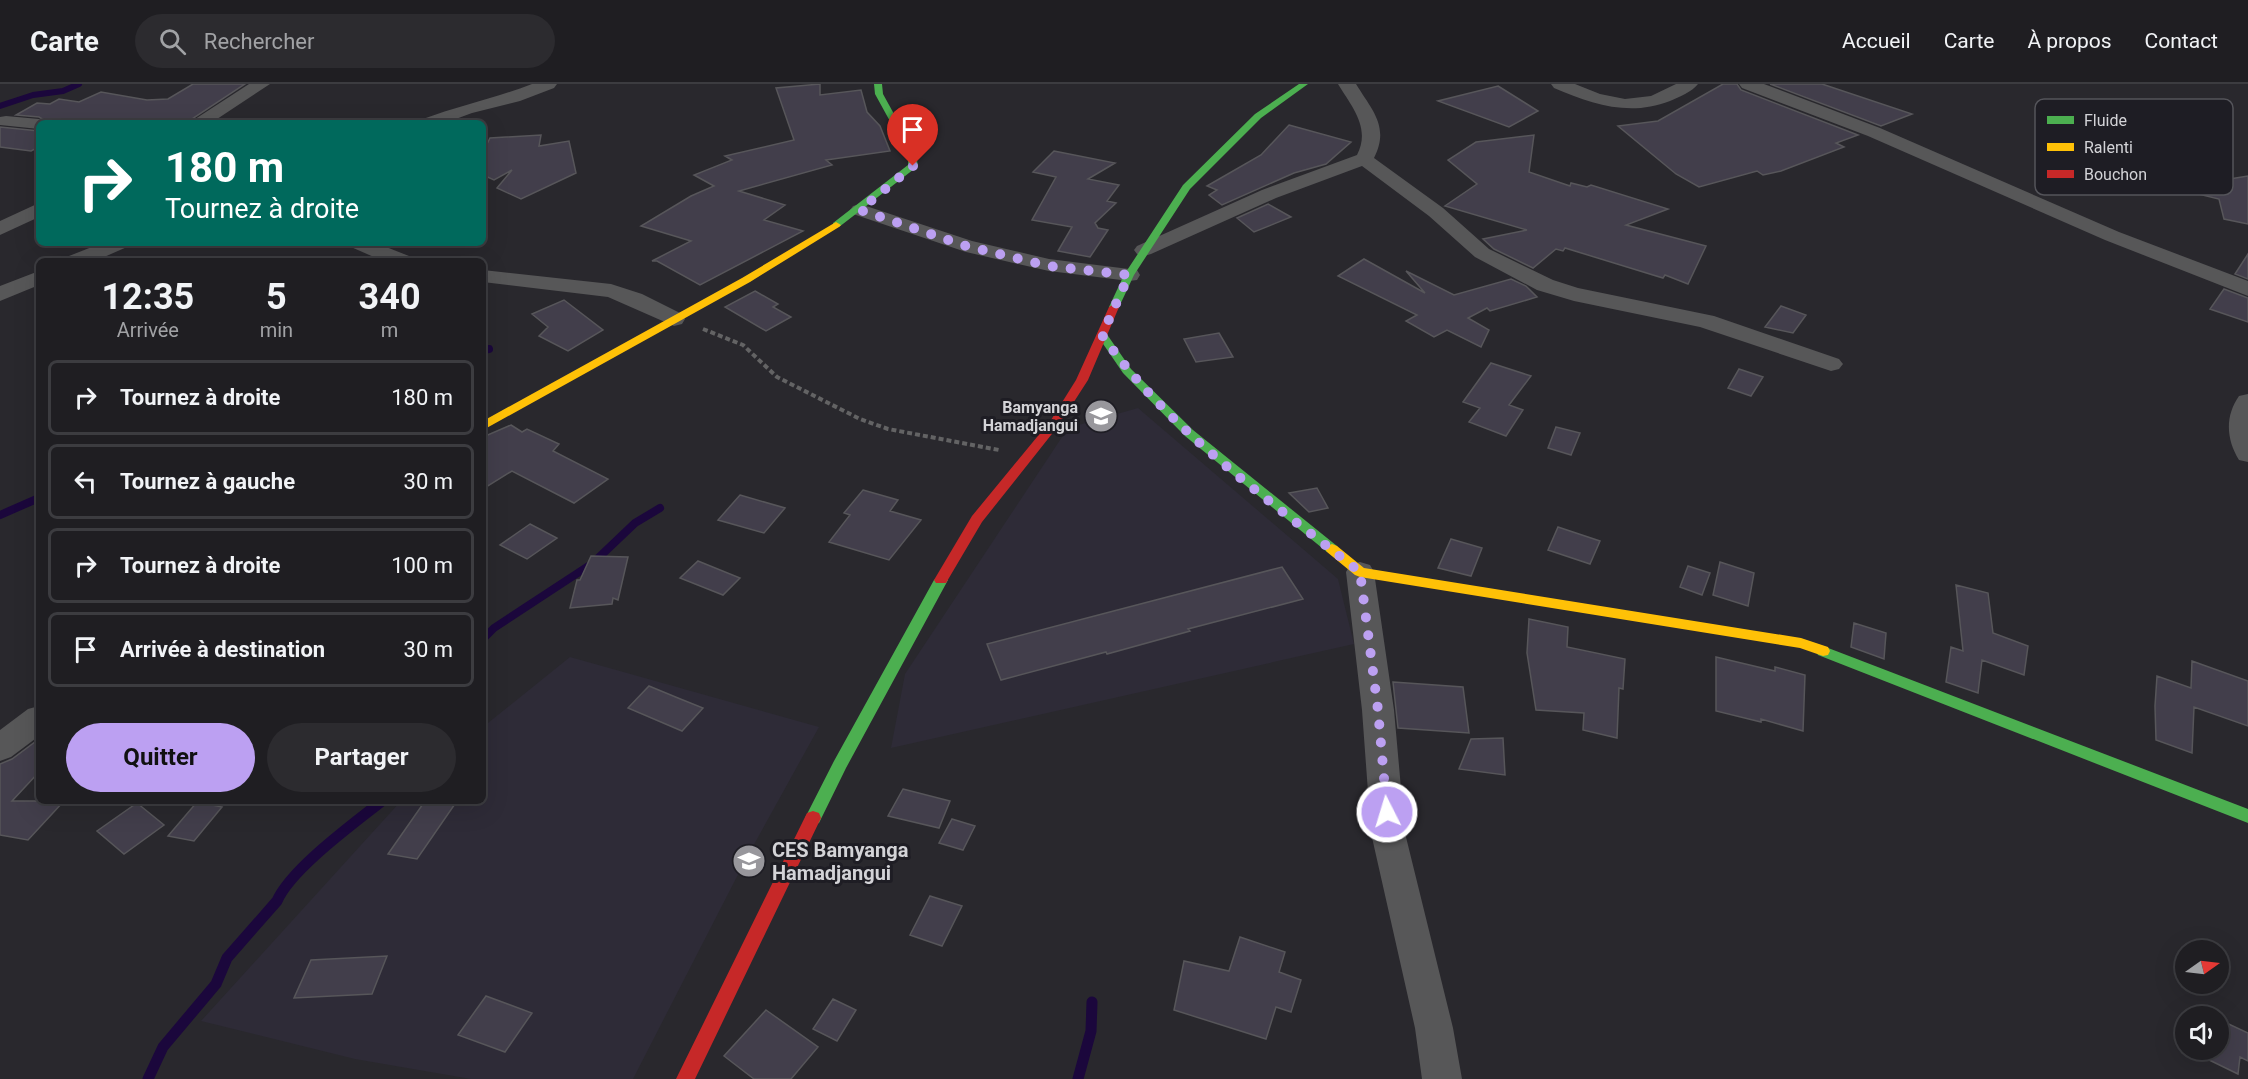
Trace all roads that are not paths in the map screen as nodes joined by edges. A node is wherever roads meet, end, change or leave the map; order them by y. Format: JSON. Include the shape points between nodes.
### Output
{"nodes":[{"id":1,"x":261,"y":84,"type":"edge"},
{"id":2,"x":548,"y":84,"type":"edge"},
{"id":3,"x":878,"y":84,"type":"edge"},
{"id":4,"x":1304,"y":84,"type":"edge"},
{"id":5,"x":1347,"y":84,"type":"edge"},
{"id":6,"x":1560,"y":84,"type":"edge"},
{"id":7,"x":1689,"y":84,"type":"edge"},
{"id":8,"x":1748,"y":84,"type":"edge"},
{"id":9,"x":203,"y":120,"type":"edge"},
{"id":10,"x":437,"y":120,"type":"edge"},
{"id":11,"x":6,"y":121,"type":"dead end"},
{"id":12,"x":36,"y":124,"type":"edge"},
{"id":13,"x":1364,"y":159,"type":"junction"},
{"id":14,"x":860,"y":210,"type":"junction"},
{"id":15,"x":36,"y":211,"type":"edge"},
{"id":16,"x":0,"y":229,"type":"edge"},
{"id":17,"x":113,"y":246,"type":"edge"},
{"id":18,"x":365,"y":246,"type":"edge"},
{"id":19,"x":1144,"y":250,"type":"junction"},
{"id":20,"x":84,"y":258,"type":"edge"},
{"id":21,"x":393,"y":258,"type":"edge"},
{"id":22,"x":1129,"y":275,"type":"junction"},
{"id":23,"x":486,"y":276,"type":"edge"},
{"id":24,"x":36,"y":278,"type":"edge"},
{"id":25,"x":2248,"y":289,"type":"edge"},
{"id":26,"x":0,"y":294,"type":"edge"},
{"id":27,"x":674,"y":319,"type":"junction"},
{"id":28,"x":1102,"y":335,"type":"junction"},
{"id":29,"x":1831,"y":364,"type":"dead end"},
{"id":30,"x":2248,"y":401,"type":"edge"},
{"id":31,"x":486,"y":424,"type":"edge"},
{"id":32,"x":2248,"y":454,"type":"edge"},
{"id":33,"x":1360,"y":572,"type":"junction"},
{"id":34,"x":36,"y":720,"type":"edge"},
{"id":35,"x":0,"y":748,"type":"edge"},
{"id":36,"x":2248,"y":816,"type":"edge"},
{"id":37,"x":685,"y":1079,"type":"edge"},
{"id":38,"x":1442,"y":1079,"type":"edge"}],
"edges":[{"from":1,"to":9,"type":"street"},
{"from":2,"to":10,"type":"street"},
{"from":3,"to":14,"type":"street","via":[[879,94],[912,154],[913,166]]},
{"from":4,"to":19,"type":"street","via":[[1258,116],[1185,187]]},
{"from":5,"to":13,"type":"street","via":[[1371,123],[1372,144]]},
{"from":6,"to":7,"type":"street","via":[[1608,102],[1628,105],[1649,102]]},
{"from":8,"to":25,"type":"street","via":[[1874,132],[1983,182]]},
{"from":11,"to":12,"type":"street"},
{"from":13,"to":19,"type":"street","via":[[1269,194]]},
{"from":13,"to":29,"type":"street","via":[[1436,212],[1482,254],[1545,285],[1706,321]]},
{"from":14,"to":22,"type":"street","via":[[977,248],[1049,266]]},
{"from":14,"to":27,"type":"street","via":[[749,280]]},
{"from":15,"to":16,"type":"street"},
{"from":17,"to":20,"type":"street"},
{"from":18,"to":21,"type":"street"},
{"from":19,"to":22,"type":"street"},
{"from":22,"to":28,"type":"street"},
{"from":23,"to":27,"type":"street","via":[[612,291]]},
{"from":24,"to":26,"type":"street"},
{"from":27,"to":31,"type":"street"},
{"from":28,"to":33,"type":"street","via":[[1128,371],[1189,433]]},
{"from":28,"to":37,"type":"street","via":[[1082,380],[1055,422],[977,519],[910,632],[839,765]]},
{"from":30,"to":32,"type":"street","via":[[2241,441]]},
{"from":33,"to":36,"type":"street","via":[[1801,644]]},
{"from":33,"to":38,"type":"street","via":[[1378,710],[1388,833],[1434,1028]]},
{"from":34,"to":35,"type":"street"}]}
